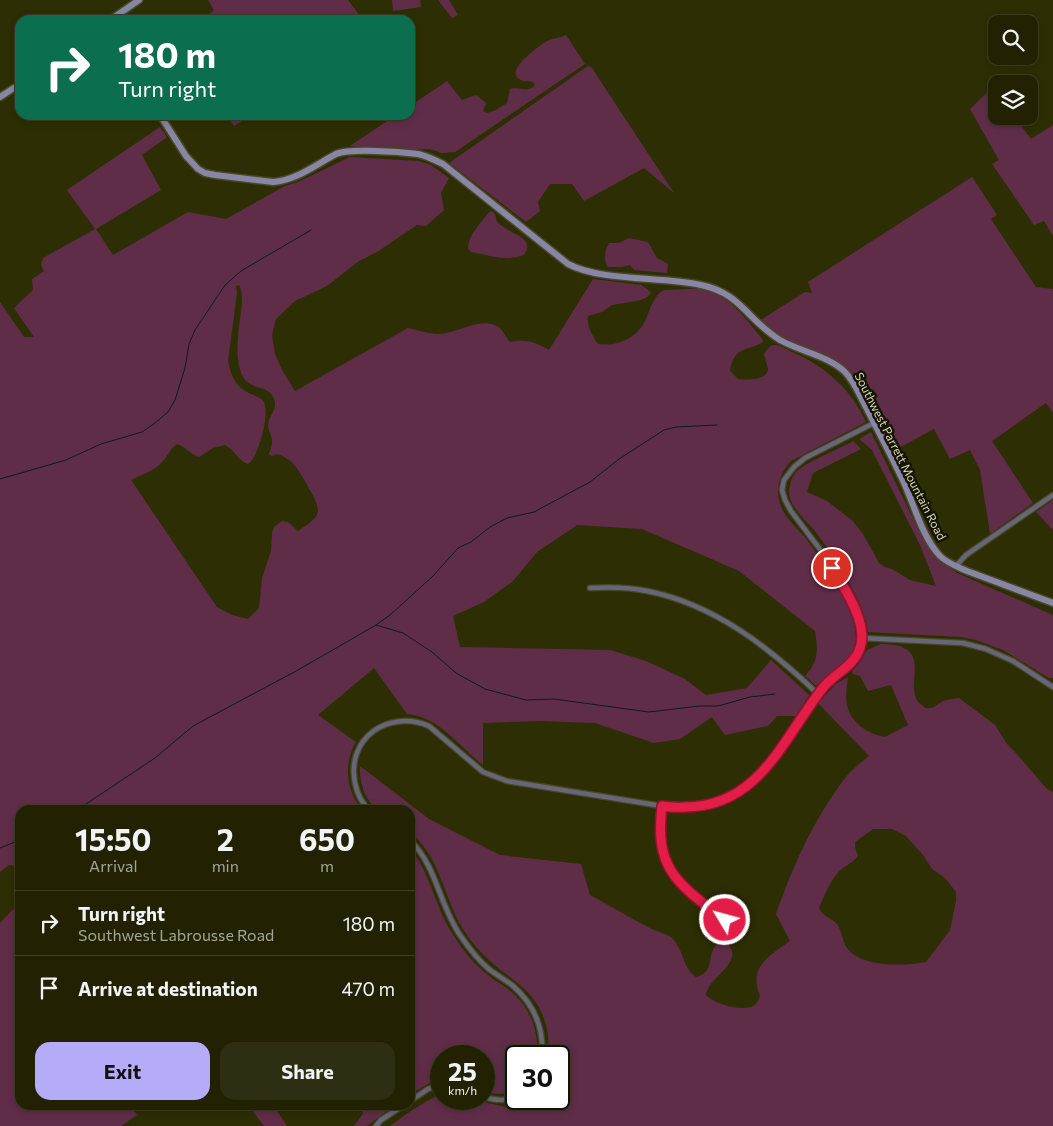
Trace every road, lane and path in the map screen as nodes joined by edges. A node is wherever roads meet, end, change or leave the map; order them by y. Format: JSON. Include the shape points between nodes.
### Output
{"nodes":[{"id":1,"x":139,"y":0,"type":"edge"},
{"id":2,"x":117,"y":15,"type":"edge"},
{"id":3,"x":15,"y":87,"type":"edge"},
{"id":4,"x":0,"y":97,"type":"edge"},
{"id":5,"x":163,"y":120,"type":"edge"},
{"id":6,"x":874,"y":423,"type":"junction"},
{"id":7,"x":1053,"y":495,"type":"edge"},
{"id":8,"x":956,"y":566,"type":"junction"},
{"id":9,"x":590,"y":588,"type":"dead end"},
{"id":10,"x":1053,"y":603,"type":"edge"},
{"id":11,"x":862,"y":638,"type":"junction"},
{"id":12,"x":1053,"y":687,"type":"edge"},
{"id":13,"x":818,"y":694,"type":"junction"},
{"id":14,"x":366,"y":805,"type":"edge"},
{"id":15,"x":662,"y":806,"type":"junction"},
{"id":16,"x":415,"y":847,"type":"edge"},
{"id":17,"x":737,"y":929,"type":"dead end"},
{"id":18,"x":542,"y":1045,"type":"edge"},
{"id":19,"x":430,"y":1088,"type":"edge"},
{"id":20,"x":415,"y":1098,"type":"edge"},
{"id":21,"x":396,"y":1110,"type":"edge"},
{"id":22,"x":376,"y":1126,"type":"edge"}],
"edges":[{"from":1,"to":2,"type":"street"},
{"from":3,"to":4,"type":"street"},
{"from":5,"to":6,"type":"street","name":"Southwest Parrett Mountain Road","via":[[192,163],[205,173],[215,175],[284,181],[344,152],[418,154],[432,158],[580,270],[701,284],[723,291],[781,340],[846,372]]},
{"from":6,"to":8,"type":"street","name":"Southwest Parrett Mountain Road","via":[[932,545],[940,556]]},
{"from":6,"to":11,"type":"street","via":[[805,458],[788,473],[782,490],[791,511],[840,580],[854,608]]},
{"from":7,"to":8,"type":"street","via":[[966,555]]},
{"from":8,"to":10,"type":"street","name":"Southwest Parrett Mountain Road"},
{"from":9,"to":13,"type":"street","via":[[647,590],[699,608],[771,652]]},
{"from":11,"to":12,"type":"street","via":[[963,643],[1013,661]]},
{"from":11,"to":13,"type":"street","via":[[851,663]]},
{"from":13,"to":15,"type":"street","via":[[769,765],[748,786],[702,806]]},
{"from":14,"to":15,"type":"street","via":[[356,787],[353,773],[355,756],[362,743],[379,727],[404,721],[429,726],[483,772],[507,781]]},
{"from":15,"to":17,"type":"street","via":[[661,847],[675,879]]},
{"from":16,"to":18,"type":"street","via":[[430,867],[460,936],[489,969],[529,1004],[538,1019]]},
{"from":19,"to":20,"type":"street"},
{"from":21,"to":22,"type":"street"}]}
